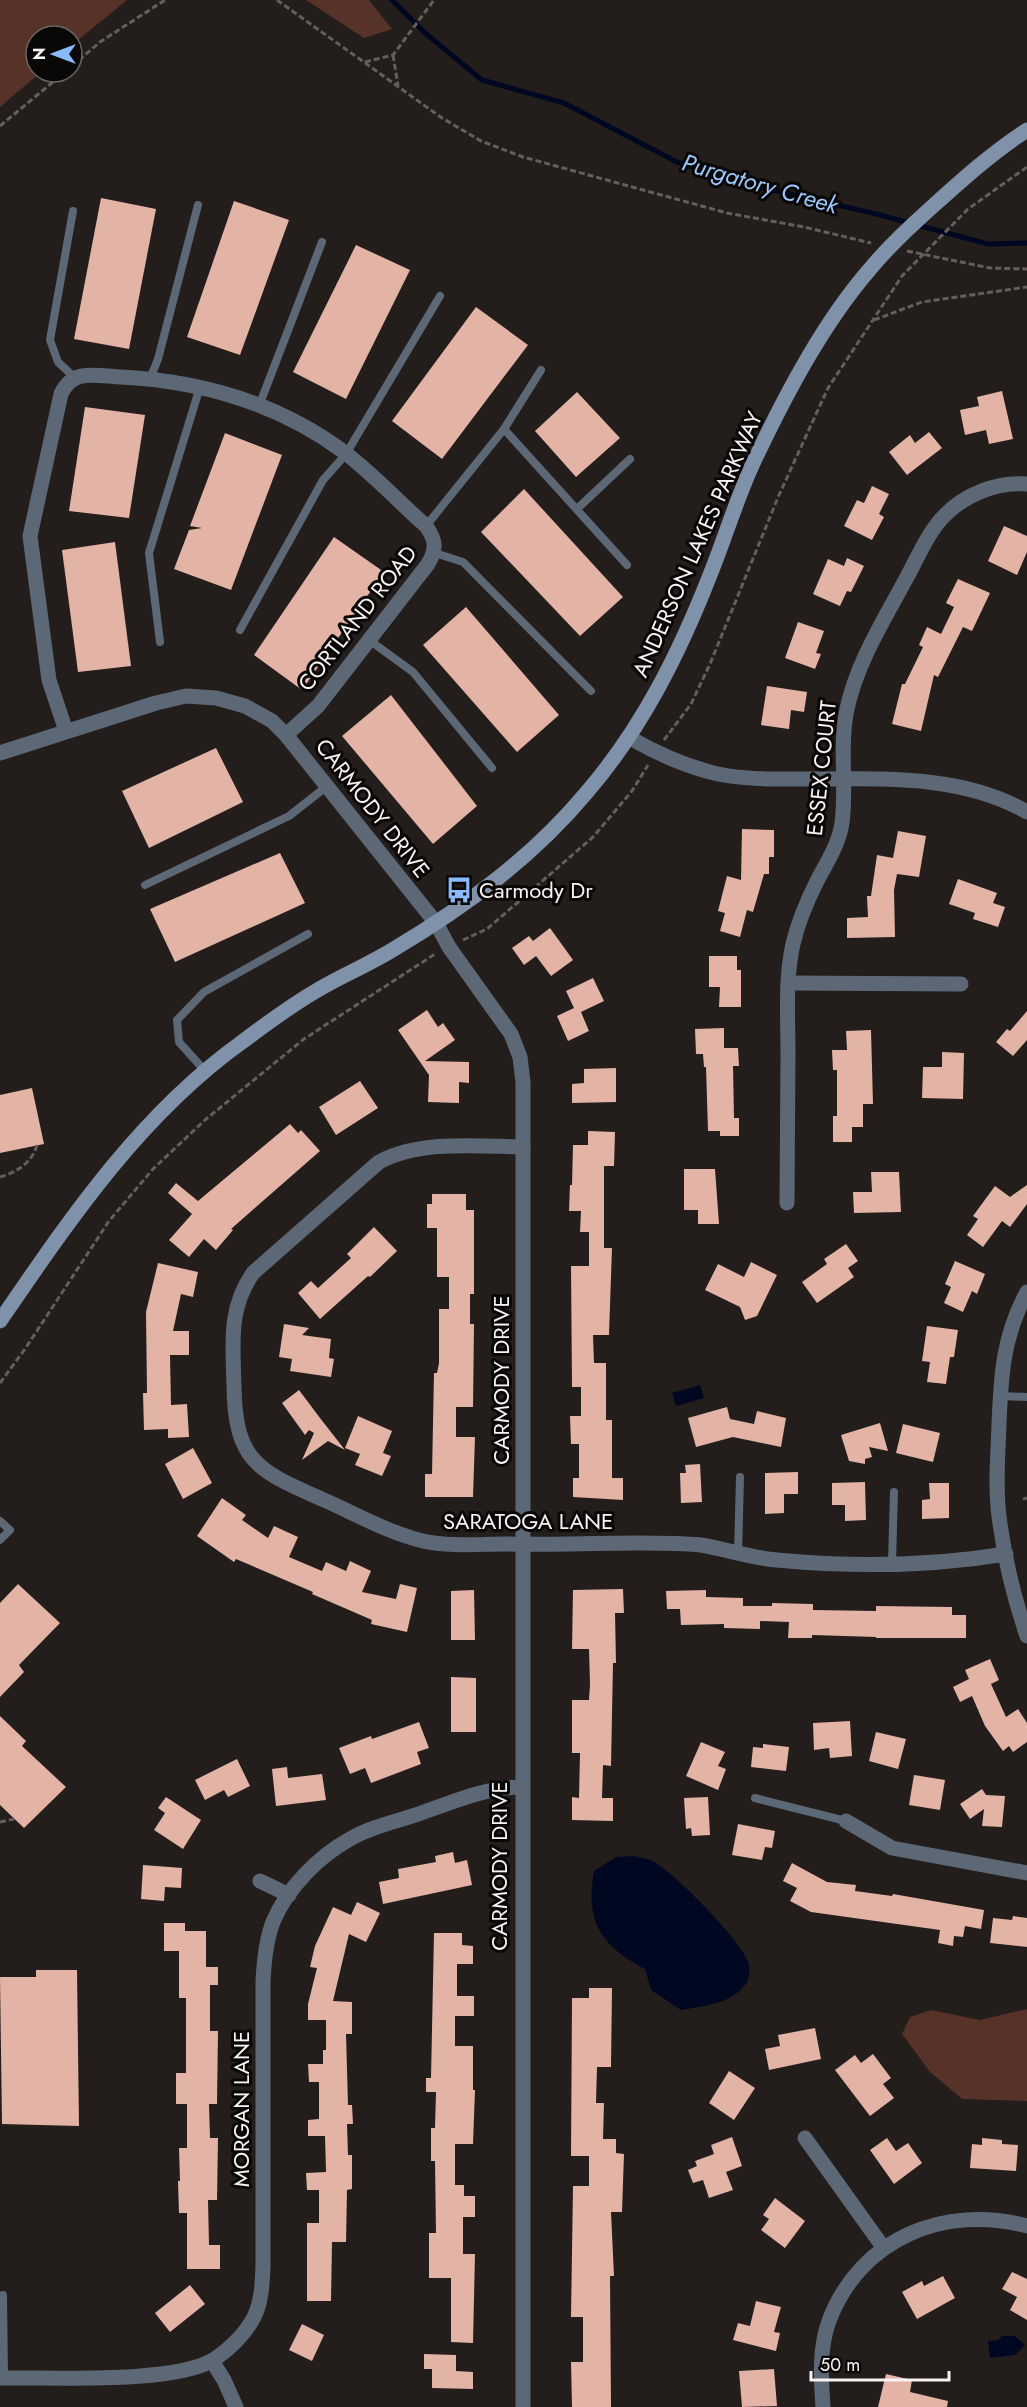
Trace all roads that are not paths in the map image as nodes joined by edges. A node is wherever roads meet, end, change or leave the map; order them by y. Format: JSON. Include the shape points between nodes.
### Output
{"nodes":[{"id":1,"x":1027,"y":130,"type":"edge"},
{"id":2,"x":198,"y":205,"type":"dead end"},
{"id":3,"x":73,"y":211,"type":"dead end"},
{"id":4,"x":322,"y":242,"type":"dead end"},
{"id":5,"x":440,"y":296,"type":"dead end"},
{"id":6,"x":541,"y":370,"type":"dead end"},
{"id":7,"x":74,"y":377,"type":"junction"},
{"id":8,"x":150,"y":379,"type":"junction"},
{"id":9,"x":200,"y":387,"type":"junction"},
{"id":10,"x":259,"y":406,"type":"junction"},
{"id":11,"x":504,"y":429,"type":"junction"},
{"id":12,"x":346,"y":454,"type":"junction"},
{"id":13,"x":630,"y":459,"type":"dead end"},
{"id":14,"x":1027,"y":484,"type":"edge"},
{"id":15,"x":577,"y":509,"type":"junction"},
{"id":16,"x":426,"y":526,"type":"junction"},
{"id":17,"x":435,"y":553,"type":"junction"},
{"id":18,"x":627,"y":565,"type":"dead end"},
{"id":19,"x":240,"y":630,"type":"dead end"},
{"id":20,"x":369,"y":640,"type":"junction"},
{"id":21,"x":160,"y":642,"type":"dead end"},
{"id":22,"x":591,"y":691,"type":"dead end"},
{"id":23,"x":66,"y":731,"type":"junction"},
{"id":24,"x":286,"y":735,"type":"junction"},
{"id":25,"x":630,"y":738,"type":"junction"},
{"id":26,"x":0,"y":752,"type":"edge"},
{"id":27,"x":492,"y":768,"type":"dead end"},
{"id":28,"x":843,"y":780,"type":"junction"},
{"id":29,"x":326,"y":787,"type":"junction"},
{"id":30,"x":1027,"y":812,"type":"edge"},
{"id":31,"x":145,"y":885,"type":"dead end"},
{"id":32,"x":436,"y":923,"type":"junction"},
{"id":33,"x":308,"y":934,"type":"dead end"},
{"id":34,"x":789,"y":983,"type":"junction"},
{"id":35,"x":961,"y":984,"type":"dead end"},
{"id":36,"x":206,"y":1072,"type":"junction"},
{"id":37,"x":523,"y":1147,"type":"junction"},
{"id":38,"x":787,"y":1203,"type":"dead end"},
{"id":39,"x":1027,"y":1292,"type":"edge"},
{"id":40,"x":0,"y":1321,"type":"edge"},
{"id":41,"x":1000,"y":1396,"type":"junction"},
{"id":42,"x":1027,"y":1397,"type":"edge"},
{"id":43,"x":740,"y":1477,"type":"dead end"},
{"id":44,"x":894,"y":1492,"type":"dead end"},
{"id":45,"x":0,"y":1521,"type":"edge"},
{"id":46,"x":0,"y":1540,"type":"edge"},
{"id":47,"x":524,"y":1545,"type":"junction"},
{"id":48,"x":738,"y":1554,"type":"junction"},
{"id":49,"x":1006,"y":1554,"type":"junction"},
{"id":50,"x":892,"y":1563,"type":"junction"},
{"id":51,"x":1022,"y":1605,"type":"edge"},
{"id":52,"x":1027,"y":1636,"type":"edge"},
{"id":53,"x":521,"y":1787,"type":"junction"},
{"id":54,"x":755,"y":1798,"type":"dead end"},
{"id":55,"x":846,"y":1821,"type":"joint"},
{"id":56,"x":1027,"y":1873,"type":"edge"},
{"id":57,"x":260,"y":1881,"type":"dead end"},
{"id":58,"x":289,"y":1895,"type":"junction"},
{"id":59,"x":805,"y":2138,"type":"dead end"},
{"id":60,"x":1027,"y":2226,"type":"edge"},
{"id":61,"x":883,"y":2247,"type":"junction"},
{"id":62,"x":3,"y":2295,"type":"dead end"},
{"id":63,"x":212,"y":2361,"type":"junction"},
{"id":64,"x":2,"y":2378,"type":"edge"},
{"id":65,"x":236,"y":2407,"type":"edge"},
{"id":66,"x":523,"y":2407,"type":"edge"},
{"id":67,"x":823,"y":2407,"type":"edge"}],
"edges":[{"from":1,"to":25,"type":"street","name":"ANDERSON LAKES PARKWAY","via":[[946,194],[870,268],[811,352],[756,457],[687,631]]},
{"from":2,"to":8,"type":"lane"},
{"from":3,"to":7,"type":"lane","via":[[50,340],[58,362]]},
{"from":4,"to":10,"type":"lane"},
{"from":5,"to":12,"type":"lane"},
{"from":6,"to":11,"type":"lane"},
{"from":7,"to":8,"type":"street","name":"CORTLAND ROAD"},
{"from":7,"to":23,"type":"street","via":[[61,394],[30,536],[49,680]]},
{"from":8,"to":9,"type":"street","name":"CORTLAND ROAD"},
{"from":9,"to":10,"type":"street","name":"CORTLAND ROAD"},
{"from":9,"to":21,"type":"lane","via":[[149,554]]},
{"from":10,"to":12,"type":"street","name":"CORTLAND ROAD","via":[[291,419]]},
{"from":11,"to":15,"type":"lane"},
{"from":11,"to":16,"type":"lane"},
{"from":12,"to":16,"type":"street","name":"CORTLAND ROAD"},
{"from":12,"to":19,"type":"lane","via":[[323,480]]},
{"from":13,"to":15,"type":"lane"},
{"from":14,"to":28,"type":"street","name":"ESSEX COURT","via":[[981,491],[961,501],[932,531],[857,675],[846,710]]},
{"from":15,"to":18,"type":"lane"},
{"from":16,"to":17,"type":"street","name":"CORTLAND ROAD","via":[[434,538]]},
{"from":17,"to":20,"type":"street","name":"CORTLAND ROAD"},
{"from":17,"to":22,"type":"lane","via":[[464,562]]},
{"from":20,"to":24,"type":"street","name":"CORTLAND ROAD","via":[[318,706]]},
{"from":20,"to":27,"type":"lane","via":[[413,672]]},
{"from":23,"to":24,"type":"street","name":"CARMODY DRIVE","via":[[186,696],[216,698],[245,706],[272,721]]},
{"from":23,"to":26,"type":"street","name":"CARMODY DRIVE"},
{"from":24,"to":29,"type":"street","name":"CARMODY DRIVE"},
{"from":25,"to":28,"type":"street","via":[[688,766],[719,774],[754,779]]},
{"from":25,"to":32,"type":"street","name":"ANDERSON LAKES PARKWAY","via":[[543,840],[498,880]]},
{"from":28,"to":30,"type":"street","via":[[932,782],[973,789]]},
{"from":28,"to":34,"type":"street","name":"ESSEX COURT","via":[[842,824],[835,848],[803,910],[793,945]]},
{"from":29,"to":31,"type":"lane","via":[[289,816]]},
{"from":29,"to":32,"type":"street","name":"CARMODY DRIVE"},
{"from":32,"to":36,"type":"street","name":"ANDERSON LAKES PARKWAY","via":[[316,991]]},
{"from":32,"to":37,"type":"street","name":"CARMODY DRIVE","via":[[512,1034],[523,1082]]},
{"from":33,"to":36,"type":"lane","via":[[204,992],[177,1020],[179,1042]]},
{"from":34,"to":35,"type":"street"},
{"from":34,"to":38,"type":"street","name":"ESSEX COURT"},
{"from":36,"to":40,"type":"street","name":"ANDERSON LAKES PARKWAY","via":[[117,1158]]},
{"from":37,"to":47,"type":"street","name":"CARMODY DRIVE"},
{"from":37,"to":47,"type":"street","name":"SARATOGA LANE","via":[[424,1148],[406,1150],[380,1162],[253,1273],[236,1306],[233,1344],[237,1428],[248,1452],[263,1469],[283,1482],[420,1540],[447,1545]]},
{"from":39,"to":41,"type":"street","via":[[1007,1339]]},
{"from":41,"to":42,"type":"lane"},
{"from":41,"to":49,"type":"street","via":[[998,1492]]},
{"from":43,"to":48,"type":"lane"},
{"from":44,"to":50,"type":"lane"},
{"from":45,"to":46,"type":"lane","via":[[10,1530]]},
{"from":47,"to":48,"type":"street","name":"SARATOGA LANE","via":[[701,1545]]},
{"from":47,"to":53,"type":"street","name":"CARMODY DRIVE"},
{"from":48,"to":50,"type":"street","name":"SARATOGA LANE","via":[[775,1560]]},
{"from":49,"to":50,"type":"street","name":"SARATOGA LANE","via":[[944,1562]]},
{"from":49,"to":51,"type":"street"},
{"from":51,"to":52,"type":"street"},
{"from":53,"to":58,"type":"street","name":"MORGAN LANE","via":[[475,1794],[352,1838],[325,1854]]},
{"from":53,"to":66,"type":"street","name":"CARMODY DRIVE"},
{"from":54,"to":55,"type":"lane"},
{"from":55,"to":56,"type":"street","via":[[892,1848]]},
{"from":57,"to":58,"type":"street"},
{"from":58,"to":63,"type":"street","name":"MORGAN LANE","via":[[273,1922],[263,1976],[261,2296],[254,2317],[240,2337]]},
{"from":59,"to":61,"type":"street"},
{"from":60,"to":61,"type":"street","via":[[979,2218],[952,2220],[923,2228]]},
{"from":61,"to":67,"type":"street","via":[[843,2293],[829,2322],[822,2352]]},
{"from":62,"to":64,"type":"lane"},
{"from":63,"to":64,"type":"street","name":"MORGAN LANE","via":[[163,2374]]},
{"from":63,"to":65,"type":"street"}]}
